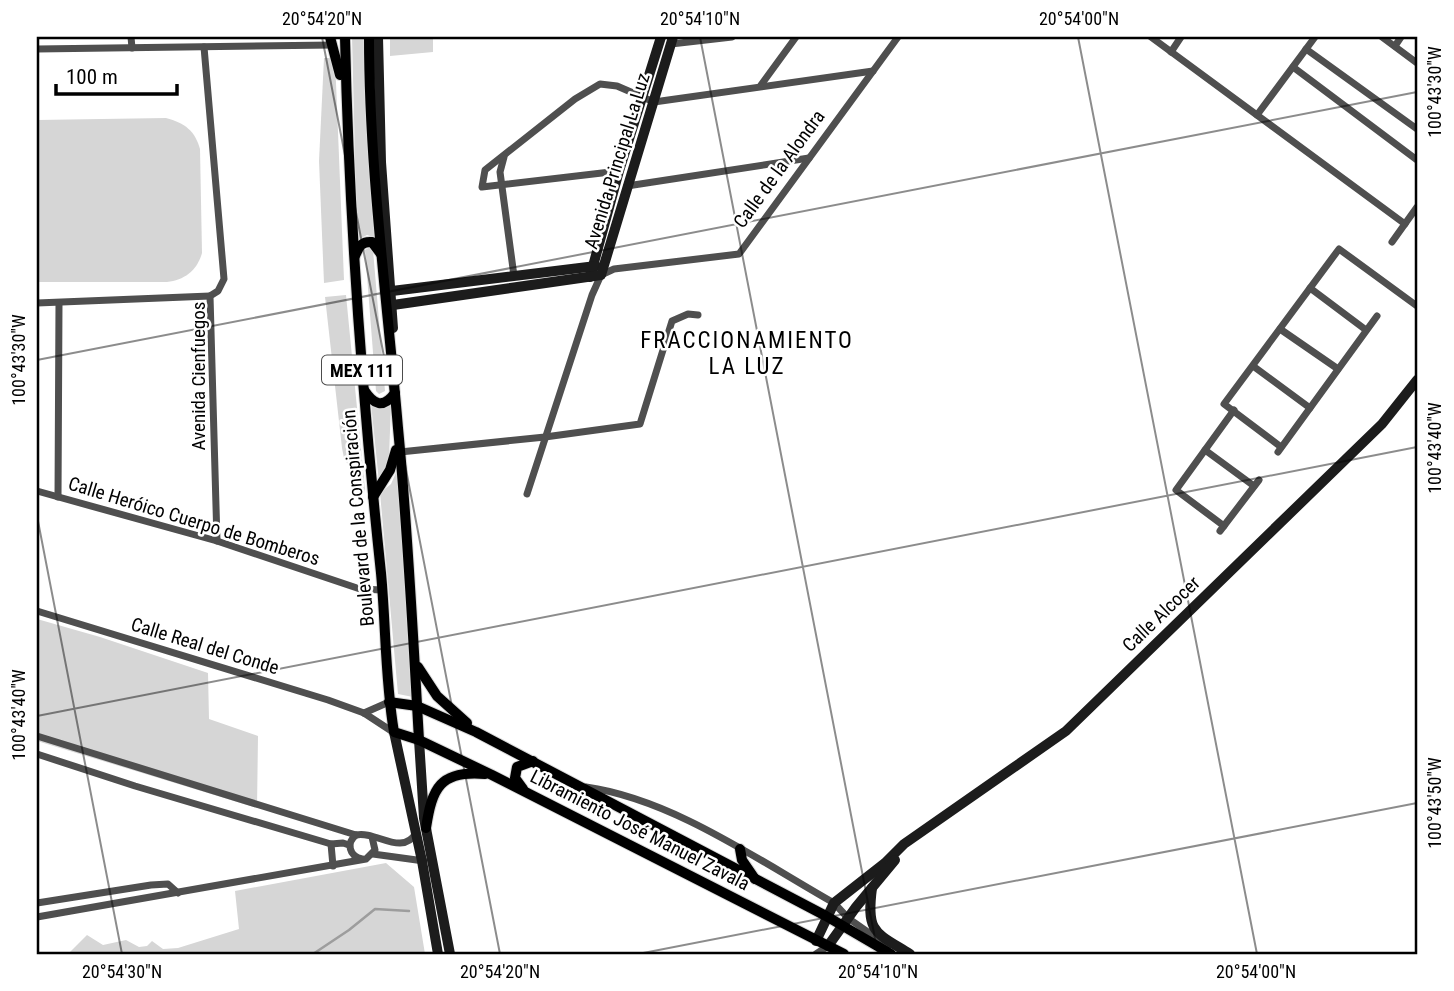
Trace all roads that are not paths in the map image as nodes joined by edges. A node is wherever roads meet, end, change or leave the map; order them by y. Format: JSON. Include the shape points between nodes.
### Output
{"nodes":[{"id":1,"x":131,"y":37,"type":"edge"},
{"id":2,"x":345,"y":37,"type":"edge"},
{"id":3,"x":369,"y":37,"type":"edge"},
{"id":4,"x":378,"y":37,"type":"edge"},
{"id":5,"x":661,"y":37,"type":"edge"},
{"id":6,"x":732,"y":37,"type":"edge"},
{"id":7,"x":796,"y":37,"type":"edge"},
{"id":8,"x":898,"y":37,"type":"edge"},
{"id":9,"x":1150,"y":37,"type":"edge"},
{"id":10,"x":1181,"y":37,"type":"edge"},
{"id":11,"x":1315,"y":37,"type":"edge"},
{"id":12,"x":1382,"y":37,"type":"edge"},
{"id":13,"x":1401,"y":37,"type":"edge"},
{"id":14,"x":672,"y":40,"type":"edge"},
{"id":15,"x":332,"y":41,"type":"edge"},
{"id":16,"x":1395,"y":46,"type":"junction"},
{"id":17,"x":204,"y":47,"type":"junction"},
{"id":18,"x":132,"y":48,"type":"junction"},
{"id":19,"x":37,"y":49,"type":"edge"},
{"id":20,"x":1306,"y":49,"type":"junction"},
{"id":21,"x":1171,"y":51,"type":"junction"},
{"id":22,"x":1417,"y":62,"type":"edge"},
{"id":23,"x":1293,"y":67,"type":"junction"},
{"id":24,"x":873,"y":71,"type":"junction"},
{"id":25,"x":761,"y":85,"type":"junction"},
{"id":26,"x":644,"y":96,"type":"junction"},
{"id":27,"x":654,"y":102,"type":"junction"},
{"id":28,"x":1257,"y":115,"type":"junction"},
{"id":29,"x":347,"y":120,"type":"junction"},
{"id":30,"x":1417,"y":129,"type":"edge"},
{"id":31,"x":504,"y":157,"type":"junction"},
{"id":32,"x":809,"y":158,"type":"junction"},
{"id":33,"x":1417,"y":160,"type":"edge"},
{"id":34,"x":620,"y":171,"type":"junction"},
{"id":35,"x":501,"y":185,"type":"junction"},
{"id":36,"x":627,"y":186,"type":"junction"},
{"id":37,"x":1417,"y":206,"type":"edge"},
{"id":38,"x":1405,"y":224,"type":"junction"},
{"id":39,"x":1392,"y":242,"type":"dead end"},
{"id":40,"x":381,"y":254,"type":"junction"},
{"id":41,"x":353,"y":260,"type":"junction"},
{"id":42,"x":600,"y":271,"type":"junction"},
{"id":43,"x":514,"y":276,"type":"junction"},
{"id":44,"x":492,"y":279,"type":"junction"},
{"id":45,"x":1310,"y":288,"type":"junction"},
{"id":46,"x":392,"y":291,"type":"junction"},
{"id":47,"x":494,"y":292,"type":"junction"},
{"id":48,"x":210,"y":296,"type":"junction"},
{"id":49,"x":37,"y":303,"type":"edge"},
{"id":50,"x":59,"y":303,"type":"junction"},
{"id":51,"x":393,"y":305,"type":"junction"},
{"id":52,"x":1417,"y":306,"type":"edge"},
{"id":53,"x":698,"y":315,"type":"dead end"},
{"id":54,"x":1377,"y":316,"type":"dead end"},
{"id":55,"x":1280,"y":330,"type":"junction"},
{"id":56,"x":1366,"y":330,"type":"junction"},
{"id":57,"x":1253,"y":366,"type":"junction"},
{"id":58,"x":1338,"y":369,"type":"junction"},
{"id":59,"x":393,"y":371,"type":"junction"},
{"id":60,"x":1417,"y":380,"type":"edge"},
{"id":61,"x":364,"y":390,"type":"junction"},
{"id":62,"x":395,"y":393,"type":"junction"},
{"id":63,"x":1310,"y":408,"type":"junction"},
{"id":64,"x":1234,"y":410,"type":"junction"},
{"id":65,"x":399,"y":430,"type":"junction"},
{"id":66,"x":545,"y":437,"type":"junction"},
{"id":67,"x":1205,"y":450,"type":"junction"},
{"id":68,"x":400,"y":452,"type":"junction"},
{"id":69,"x":37,"y":491,"type":"edge"},
{"id":70,"x":527,"y":494,"type":"dead end"},
{"id":71,"x":58,"y":497,"type":"junction"},
{"id":72,"x":373,"y":497,"type":"junction"},
{"id":73,"x":217,"y":541,"type":"junction"},
{"id":74,"x":382,"y":590,"type":"junction"},
{"id":75,"x":37,"y":611,"type":"edge"},
{"id":76,"x":416,"y":665,"type":"junction"},
{"id":77,"x":389,"y":702,"type":"junction"},
{"id":78,"x":417,"y":706,"type":"junction"},
{"id":79,"x":364,"y":713,"type":"junction"},
{"id":80,"x":394,"y":732,"type":"junction"},
{"id":81,"x":476,"y":732,"type":"junction"},
{"id":82,"x":37,"y":736,"type":"edge"},
{"id":83,"x":419,"y":740,"type":"junction"},
{"id":84,"x":37,"y":754,"type":"edge"},
{"id":85,"x":533,"y":761,"type":"junction"},
{"id":86,"x":492,"y":775,"type":"junction"},
{"id":87,"x":581,"y":786,"type":"junction"},
{"id":88,"x":526,"y":792,"type":"junction"},
{"id":89,"x":421,"y":831,"type":"junction"},
{"id":90,"x":356,"y":835,"type":"junction"},
{"id":91,"x":372,"y":837,"type":"junction"},
{"id":92,"x":331,"y":844,"type":"junction"},
{"id":93,"x":904,"y":844,"type":"junction"},
{"id":94,"x":349,"y":847,"type":"junction"},
{"id":95,"x":740,"y":849,"type":"junction"},
{"id":96,"x":373,"y":854,"type":"junction"},
{"id":97,"x":362,"y":859,"type":"junction"},
{"id":98,"x":427,"y":860,"type":"junction"},
{"id":99,"x":342,"y":864,"type":"junction"},
{"id":100,"x":333,"y":866,"type":"junction"},
{"id":101,"x":757,"y":882,"type":"junction"},
{"id":102,"x":872,"y":888,"type":"junction"},
{"id":103,"x":178,"y":893,"type":"junction"},
{"id":104,"x":834,"y":903,"type":"junction"},
{"id":105,"x":37,"y":904,"type":"edge"},
{"id":106,"x":826,"y":916,"type":"junction"},
{"id":107,"x":37,"y":917,"type":"edge"},
{"id":108,"x":845,"y":922,"type":"junction"},
{"id":109,"x":816,"y":940,"type":"junction"},
{"id":110,"x":828,"y":946,"type":"junction"},
{"id":111,"x":438,"y":954,"type":"edge"},
{"id":112,"x":450,"y":954,"type":"edge"},
{"id":113,"x":815,"y":954,"type":"edge"},
{"id":114,"x":844,"y":954,"type":"edge"},
{"id":115,"x":891,"y":954,"type":"edge"},
{"id":116,"x":902,"y":954,"type":"edge"},
{"id":117,"x":910,"y":954,"type":"edge"}],
"edges":[{"from":1,"to":18,"type":"street"},
{"from":2,"to":29,"type":"main road","name":"Boulevard de la Conspiración","number":"MEX 111"},
{"from":3,"to":40,"type":"main road","number":"MEX 111"},
{"from":4,"to":46,"type":"street","via":[[380,143]]},
{"from":5,"to":26,"type":"street","name":"Avenida Principal La Luz"},
{"from":6,"to":14,"type":"street"},
{"from":7,"to":25,"type":"street"},
{"from":8,"to":24,"type":"street","name":"Calle de la Alondra"},
{"from":9,"to":21,"type":"street"},
{"from":10,"to":21,"type":"street"},
{"from":11,"to":20,"type":"street"},
{"from":12,"to":16,"type":"street"},
{"from":13,"to":16,"type":"street"},
{"from":14,"to":27,"type":"street","name":"Avenida Principal La Luz"},
{"from":15,"to":17,"type":"street"},
{"from":15,"to":29,"type":"main road"},
{"from":16,"to":22,"type":"street"},
{"from":17,"to":18,"type":"street"},
{"from":17,"to":48,"type":"street","name":"Avenida Cienfuegos","via":[[224,279]]},
{"from":18,"to":19,"type":"street"},
{"from":20,"to":23,"type":"street"},
{"from":20,"to":30,"type":"street"},
{"from":21,"to":28,"type":"street"},
{"from":23,"to":28,"type":"street"},
{"from":23,"to":33,"type":"street"},
{"from":24,"to":25,"type":"street"},
{"from":24,"to":32,"type":"street","name":"Calle de la Alondra"},
{"from":25,"to":27,"type":"street"},
{"from":26,"to":27,"type":"street"},
{"from":26,"to":31,"type":"street","via":[[600,84]]},
{"from":26,"to":34,"type":"street","name":"Avenida Principal La Luz"},
{"from":27,"to":36,"type":"street","name":"Avenida Principal La Luz"},
{"from":28,"to":38,"type":"street"},
{"from":29,"to":41,"type":"main road","name":"Boulevard de la Conspiración","number":"MEX 111"},
{"from":31,"to":35,"type":"street"},
{"from":31,"to":35,"type":"street","via":[[485,170],[482,187]]},
{"from":32,"to":36,"type":"street"},
{"from":32,"to":42,"type":"street","name":"Calle de la Alondra","via":[[739,254]]},
{"from":34,"to":35,"type":"street"},
{"from":34,"to":42,"type":"street","name":"Avenida Principal La Luz"},
{"from":35,"to":43,"type":"street"},
{"from":36,"to":42,"type":"street","name":"Avenida Principal La Luz"},
{"from":37,"to":38,"type":"street"},
{"from":38,"to":39,"type":"street"},
{"from":40,"to":41,"type":"main road","via":[[372,242],[366,242]]},
{"from":40,"to":59,"type":"main road","number":"MEX 111"},
{"from":41,"to":61,"type":"main road","name":"Boulevard de la Conspiración","number":"MEX 111"},
{"from":42,"to":43,"type":"street","name":"Calle de la Alondra"},
{"from":42,"to":47,"type":"street","name":"Calle de la Alondra"},
{"from":42,"to":66,"type":"street","name":"Avenida Principal La Luz"},
{"from":43,"to":44,"type":"street","name":"Calle de la Alondra"},
{"from":44,"to":46,"type":"street","name":"Calle de la Alondra"},
{"from":44,"to":47,"type":"street"},
{"from":45,"to":52,"type":"street","via":[[1339,249]]},
{"from":45,"to":55,"type":"street"},
{"from":45,"to":56,"type":"street"},
{"from":46,"to":51,"type":"street"},
{"from":47,"to":51,"type":"street","name":"Calle de la Alondra"},
{"from":48,"to":50,"type":"street"},
{"from":48,"to":73,"type":"street","name":"Avenida Cienfuegos"},
{"from":49,"to":50,"type":"street"},
{"from":50,"to":71,"type":"street"},
{"from":51,"to":59,"type":"street"},
{"from":53,"to":66,"type":"street","via":[[672,321],[640,424]]},
{"from":54,"to":56,"type":"street"},
{"from":55,"to":57,"type":"street"},
{"from":55,"to":58,"type":"street"},
{"from":56,"to":58,"type":"street"},
{"from":57,"to":63,"type":"street"},
{"from":57,"to":64,"type":"street","via":[[1224,404]]},
{"from":58,"to":63,"type":"street"},
{"from":59,"to":62,"type":"main road","number":"MEX 111"},
{"from":60,"to":93,"type":"street","name":"Calle Alcocer","via":[[1381,424],[1066,732]]},
{"from":61,"to":62,"type":"main road","via":[[370,399],[383,404]]},
{"from":61,"to":72,"type":"main road","name":"Boulevard de la Conspiración","number":"MEX 111"},
{"from":62,"to":65,"type":"main road","number":"MEX 111"},
{"from":63,"to":64,"type":"street","via":[[1280,449]]},
{"from":64,"to":67,"type":"street"},
{"from":65,"to":68,"type":"main road","number":"MEX 111"},
{"from":65,"to":72,"type":"main road","via":[[390,470]]},
{"from":66,"to":68,"type":"street"},
{"from":66,"to":70,"type":"street","name":"Avenida Principal La Luz"},
{"from":67,"to":67,"type":"street","via":[[1176,490],[1222,528],[1256,483]]},
{"from":68,"to":76,"type":"main road","number":"MEX 111"},
{"from":69,"to":71,"type":"street","name":"Calle Heróico Cuerpo de Bomberos"},
{"from":71,"to":73,"type":"street","name":"Calle Heróico Cuerpo de Bomberos"},
{"from":72,"to":74,"type":"main road","name":"Boulevard de la Conspiración","number":"MEX 111"},
{"from":73,"to":74,"type":"street","name":"Calle Heróico Cuerpo de Bomberos","via":[[360,589]]},
{"from":74,"to":77,"type":"main road","name":"Boulevard de la Conspiración","number":"MEX 111"},
{"from":75,"to":79,"type":"street","name":"Calle Real del Conde"},
{"from":76,"to":78,"type":"main road","number":"MEX 111"},
{"from":76,"to":81,"type":"main road","number":"MEX 111","via":[[437,696]]},
{"from":77,"to":78,"type":"main road","number":"MEX 111"},
{"from":77,"to":79,"type":"street"},
{"from":77,"to":80,"type":"main road","number":"MEX 111"},
{"from":78,"to":81,"type":"main road","number":"MEX 111"},
{"from":78,"to":83,"type":"main road","number":"MEX 111"},
{"from":79,"to":80,"type":"street","name":"Calle Real del Conde"},
{"from":80,"to":83,"type":"main road","name":"Libramiento José Manuel Zavala"},
{"from":80,"to":89,"type":"street"},
{"from":81,"to":85,"type":"main road","name":"Libramiento José Manuel Zavala","number":"MEX 111"},
{"from":82,"to":90,"type":"street"},
{"from":83,"to":86,"type":"main road","name":"Libramiento José Manuel Zavala"},
{"from":83,"to":89,"type":"street"},
{"from":84,"to":92,"type":"street"},
{"from":85,"to":87,"type":"main road","name":"Libramiento José Manuel Zavala","number":"MEX 111"},
{"from":85,"to":88,"type":"main road","via":[[517,767],[514,774]]},
{"from":86,"to":88,"type":"main road","name":"Libramiento José Manuel Zavala"},
{"from":86,"to":89,"type":"main road","via":[[461,774],[444,781],[432,796]]},
{"from":87,"to":95,"type":"street","via":[[655,805]]},
{"from":87,"to":101,"type":"main road","name":"Libramiento José Manuel Zavala","number":"MEX 111"},
{"from":88,"to":109,"type":"main road","name":"Libramiento José Manuel Zavala"},
{"from":89,"to":91,"type":"street","via":[[407,843]]},
{"from":89,"to":98,"type":"street"},
{"from":90,"to":91,"type":"street"},
{"from":90,"to":94,"type":"street"},
{"from":91,"to":96,"type":"street"},
{"from":92,"to":94,"type":"street"},
{"from":92,"to":100,"type":"street"},
{"from":93,"to":102,"type":"street","name":"Calle Alcocer"},
{"from":93,"to":104,"type":"street","name":"Calle Alcocer"},
{"from":94,"to":97,"type":"street"},
{"from":94,"to":99,"type":"street"},
{"from":95,"to":101,"type":"main road"},
{"from":95,"to":104,"type":"street"},
{"from":96,"to":97,"type":"street"},
{"from":96,"to":98,"type":"street"},
{"from":97,"to":99,"type":"street"},
{"from":98,"to":111,"type":"street"},
{"from":98,"to":112,"type":"street"},
{"from":99,"to":100,"type":"street"},
{"from":100,"to":103,"type":"street"},
{"from":101,"to":106,"type":"main road","name":"Libramiento José Manuel Zavala","number":"MEX 111"},
{"from":102,"to":108,"type":"street","name":"Calle Alcocer"},
{"from":102,"to":117,"type":"street","via":[[872,925],[878,934]]},
{"from":103,"to":105,"type":"street","via":[[168,884],[151,885]]},
{"from":103,"to":107,"type":"street"},
{"from":104,"to":106,"type":"street","name":"Calle Alcocer"},
{"from":104,"to":108,"type":"street"},
{"from":106,"to":108,"type":"main road","name":"Libramiento José Manuel Zavala","number":"MEX 111"},
{"from":106,"to":109,"type":"street","name":"Calle Alcocer"},
{"from":108,"to":110,"type":"street","name":"Calle Alcocer"},
{"from":108,"to":115,"type":"main road","name":"Libramiento José Manuel Zavala","number":"MEX 111"},
{"from":108,"to":116,"type":"street"},
{"from":109,"to":110,"type":"main road","name":"Libramiento José Manuel Zavala"},
{"from":109,"to":113,"type":"street"},
{"from":110,"to":113,"type":"street"},
{"from":110,"to":114,"type":"main road","name":"Libramiento José Manuel Zavala"}]}
